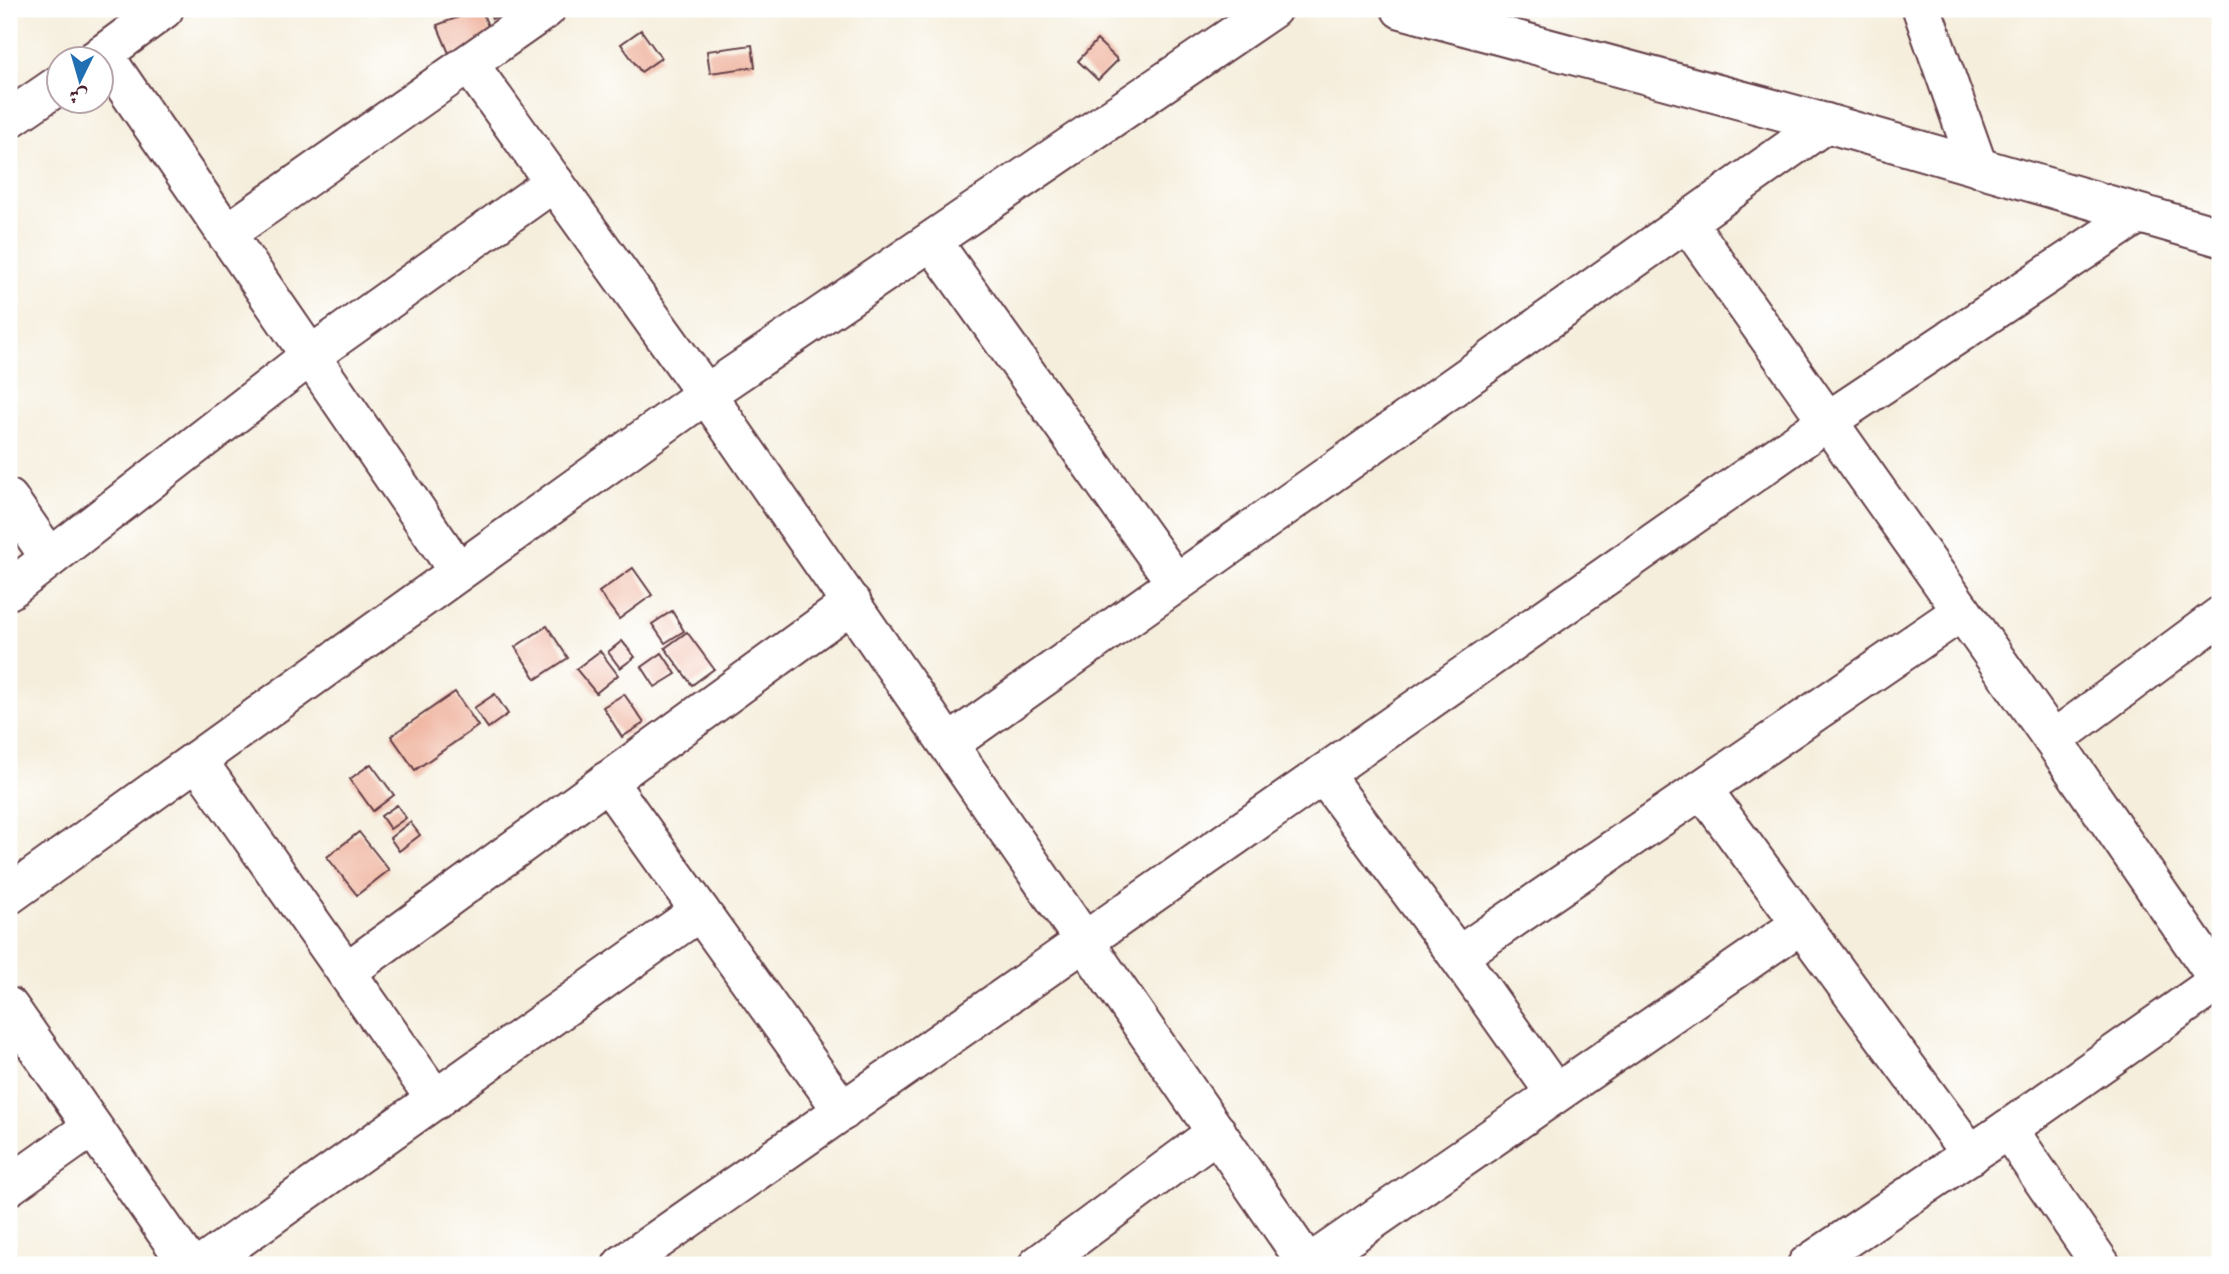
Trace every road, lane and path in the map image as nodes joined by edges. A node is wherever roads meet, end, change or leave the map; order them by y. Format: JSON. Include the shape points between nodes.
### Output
{"nodes":[{"id":1,"x":164,"y":9,"type":"edge"},
{"id":2,"x":546,"y":9,"type":"edge"},
{"id":3,"x":1272,"y":9,"type":"edge"},
{"id":4,"x":1401,"y":9,"type":"edge"},
{"id":5,"x":1922,"y":9,"type":"edge"},
{"id":6,"x":114,"y":46,"type":"edge"},
{"id":7,"x":469,"y":64,"type":"junction"},
{"id":8,"x":116,"y":81,"type":"edge"},
{"id":9,"x":46,"y":94,"type":"edge"},
{"id":10,"x":9,"y":120,"type":"edge"},
{"id":11,"x":1826,"y":123,"type":"junction"},
{"id":12,"x":1978,"y":167,"type":"junction"},
{"id":13,"x":554,"y":182,"type":"junction"},
{"id":14,"x":2137,"y":215,"type":"junction"},
{"id":15,"x":1687,"y":222,"type":"junction"},
{"id":16,"x":226,"y":234,"type":"junction"},
{"id":17,"x":2220,"y":237,"type":"edge"},
{"id":18,"x":932,"y":241,"type":"junction"},
{"id":19,"x":310,"y":356,"type":"junction"},
{"id":20,"x":706,"y":394,"type":"junction"},
{"id":21,"x":1829,"y":420,"type":"junction"},
{"id":22,"x":9,"y":499,"type":"edge"},
{"id":23,"x":50,"y":558,"type":"junction"},
{"id":24,"x":458,"y":571,"type":"junction"},
{"id":25,"x":1176,"y":583,"type":"junction"},
{"id":26,"x":9,"y":590,"type":"edge"},
{"id":27,"x":852,"y":603,"type":"junction"},
{"id":28,"x":1962,"y":611,"type":"junction"},
{"id":29,"x":2220,"y":616,"type":"edge"},
{"id":30,"x":2053,"y":740,"type":"junction"},
{"id":31,"x":949,"y":744,"type":"junction"},
{"id":32,"x":197,"y":760,"type":"junction"},
{"id":33,"x":1323,"y":774,"type":"junction"},
{"id":34,"x":607,"y":781,"type":"junction"},
{"id":35,"x":1703,"y":790,"type":"junction"},
{"id":36,"x":9,"y":895,"type":"edge"},
{"id":37,"x":700,"y":911,"type":"junction"},
{"id":38,"x":1801,"y":924,"type":"junction"},
{"id":39,"x":1085,"y":942,"type":"junction"},
{"id":40,"x":1458,"y":956,"type":"junction"},
{"id":41,"x":346,"y":972,"type":"junction"},
{"id":42,"x":2220,"y":981,"type":"edge"},
{"id":43,"x":9,"y":1007,"type":"edge"},
{"id":44,"x":1555,"y":1093,"type":"junction"},
{"id":45,"x":436,"y":1100,"type":"junction"},
{"id":46,"x":843,"y":1111,"type":"junction"},
{"id":47,"x":92,"y":1126,"type":"junction"},
{"id":48,"x":2008,"y":1129,"type":"junction"},
{"id":49,"x":1217,"y":1132,"type":"junction"},
{"id":50,"x":1971,"y":1155,"type":"junction"},
{"id":51,"x":9,"y":1186,"type":"edge"},
{"id":52,"x":189,"y":1265,"type":"edge"},
{"id":53,"x":202,"y":1265,"type":"edge"},
{"id":54,"x":622,"y":1265,"type":"edge"},
{"id":55,"x":1038,"y":1265,"type":"edge"},
{"id":56,"x":1308,"y":1265,"type":"edge"},
{"id":57,"x":1807,"y":1265,"type":"edge"},
{"id":58,"x":2101,"y":1265,"type":"edge"}],
"edges":[{"from":1,"to":6,"type":"street"},
{"from":2,"to":7,"type":"street"},
{"from":3,"to":18,"type":"street"},
{"from":4,"to":11,"type":"street"},
{"from":5,"to":12,"type":"street"},
{"from":7,"to":13,"type":"street"},
{"from":7,"to":16,"type":"street"},
{"from":8,"to":16,"type":"street"},
{"from":9,"to":10,"type":"street"},
{"from":11,"to":12,"type":"street"},
{"from":11,"to":15,"type":"street"},
{"from":12,"to":14,"type":"street"},
{"from":13,"to":19,"type":"street"},
{"from":13,"to":20,"type":"street"},
{"from":14,"to":17,"type":"street"},
{"from":14,"to":21,"type":"street"},
{"from":15,"to":21,"type":"street"},
{"from":15,"to":25,"type":"street"},
{"from":16,"to":19,"type":"street"},
{"from":18,"to":20,"type":"street"},
{"from":18,"to":25,"type":"street"},
{"from":19,"to":23,"type":"street"},
{"from":19,"to":24,"type":"street"},
{"from":20,"to":24,"type":"street"},
{"from":20,"to":27,"type":"street"},
{"from":21,"to":28,"type":"street"},
{"from":21,"to":33,"type":"street"},
{"from":22,"to":23,"type":"street"},
{"from":23,"to":26,"type":"street"},
{"from":24,"to":32,"type":"street"},
{"from":25,"to":31,"type":"street"},
{"from":27,"to":31,"type":"street"},
{"from":27,"to":34,"type":"street"},
{"from":28,"to":30,"type":"street"},
{"from":28,"to":35,"type":"street"},
{"from":29,"to":30,"type":"street"},
{"from":30,"to":42,"type":"street"},
{"from":31,"to":39,"type":"street"},
{"from":32,"to":36,"type":"street"},
{"from":32,"to":41,"type":"street"},
{"from":33,"to":39,"type":"street"},
{"from":33,"to":40,"type":"street"},
{"from":34,"to":37,"type":"street"},
{"from":34,"to":41,"type":"street"},
{"from":35,"to":38,"type":"street"},
{"from":35,"to":40,"type":"street"},
{"from":37,"to":45,"type":"street"},
{"from":37,"to":46,"type":"street"},
{"from":38,"to":44,"type":"street"},
{"from":38,"to":50,"type":"street"},
{"from":39,"to":46,"type":"street"},
{"from":39,"to":49,"type":"street"},
{"from":40,"to":44,"type":"street"},
{"from":41,"to":45,"type":"street"},
{"from":42,"to":48,"type":"street"},
{"from":43,"to":47,"type":"street"},
{"from":44,"to":56,"type":"street"},
{"from":45,"to":53,"type":"street"},
{"from":46,"to":54,"type":"street"},
{"from":47,"to":51,"type":"street"},
{"from":47,"to":52,"type":"street"},
{"from":48,"to":50,"type":"street"},
{"from":48,"to":58,"type":"street"},
{"from":49,"to":55,"type":"street"},
{"from":49,"to":56,"type":"street"},
{"from":50,"to":57,"type":"street"}]}
